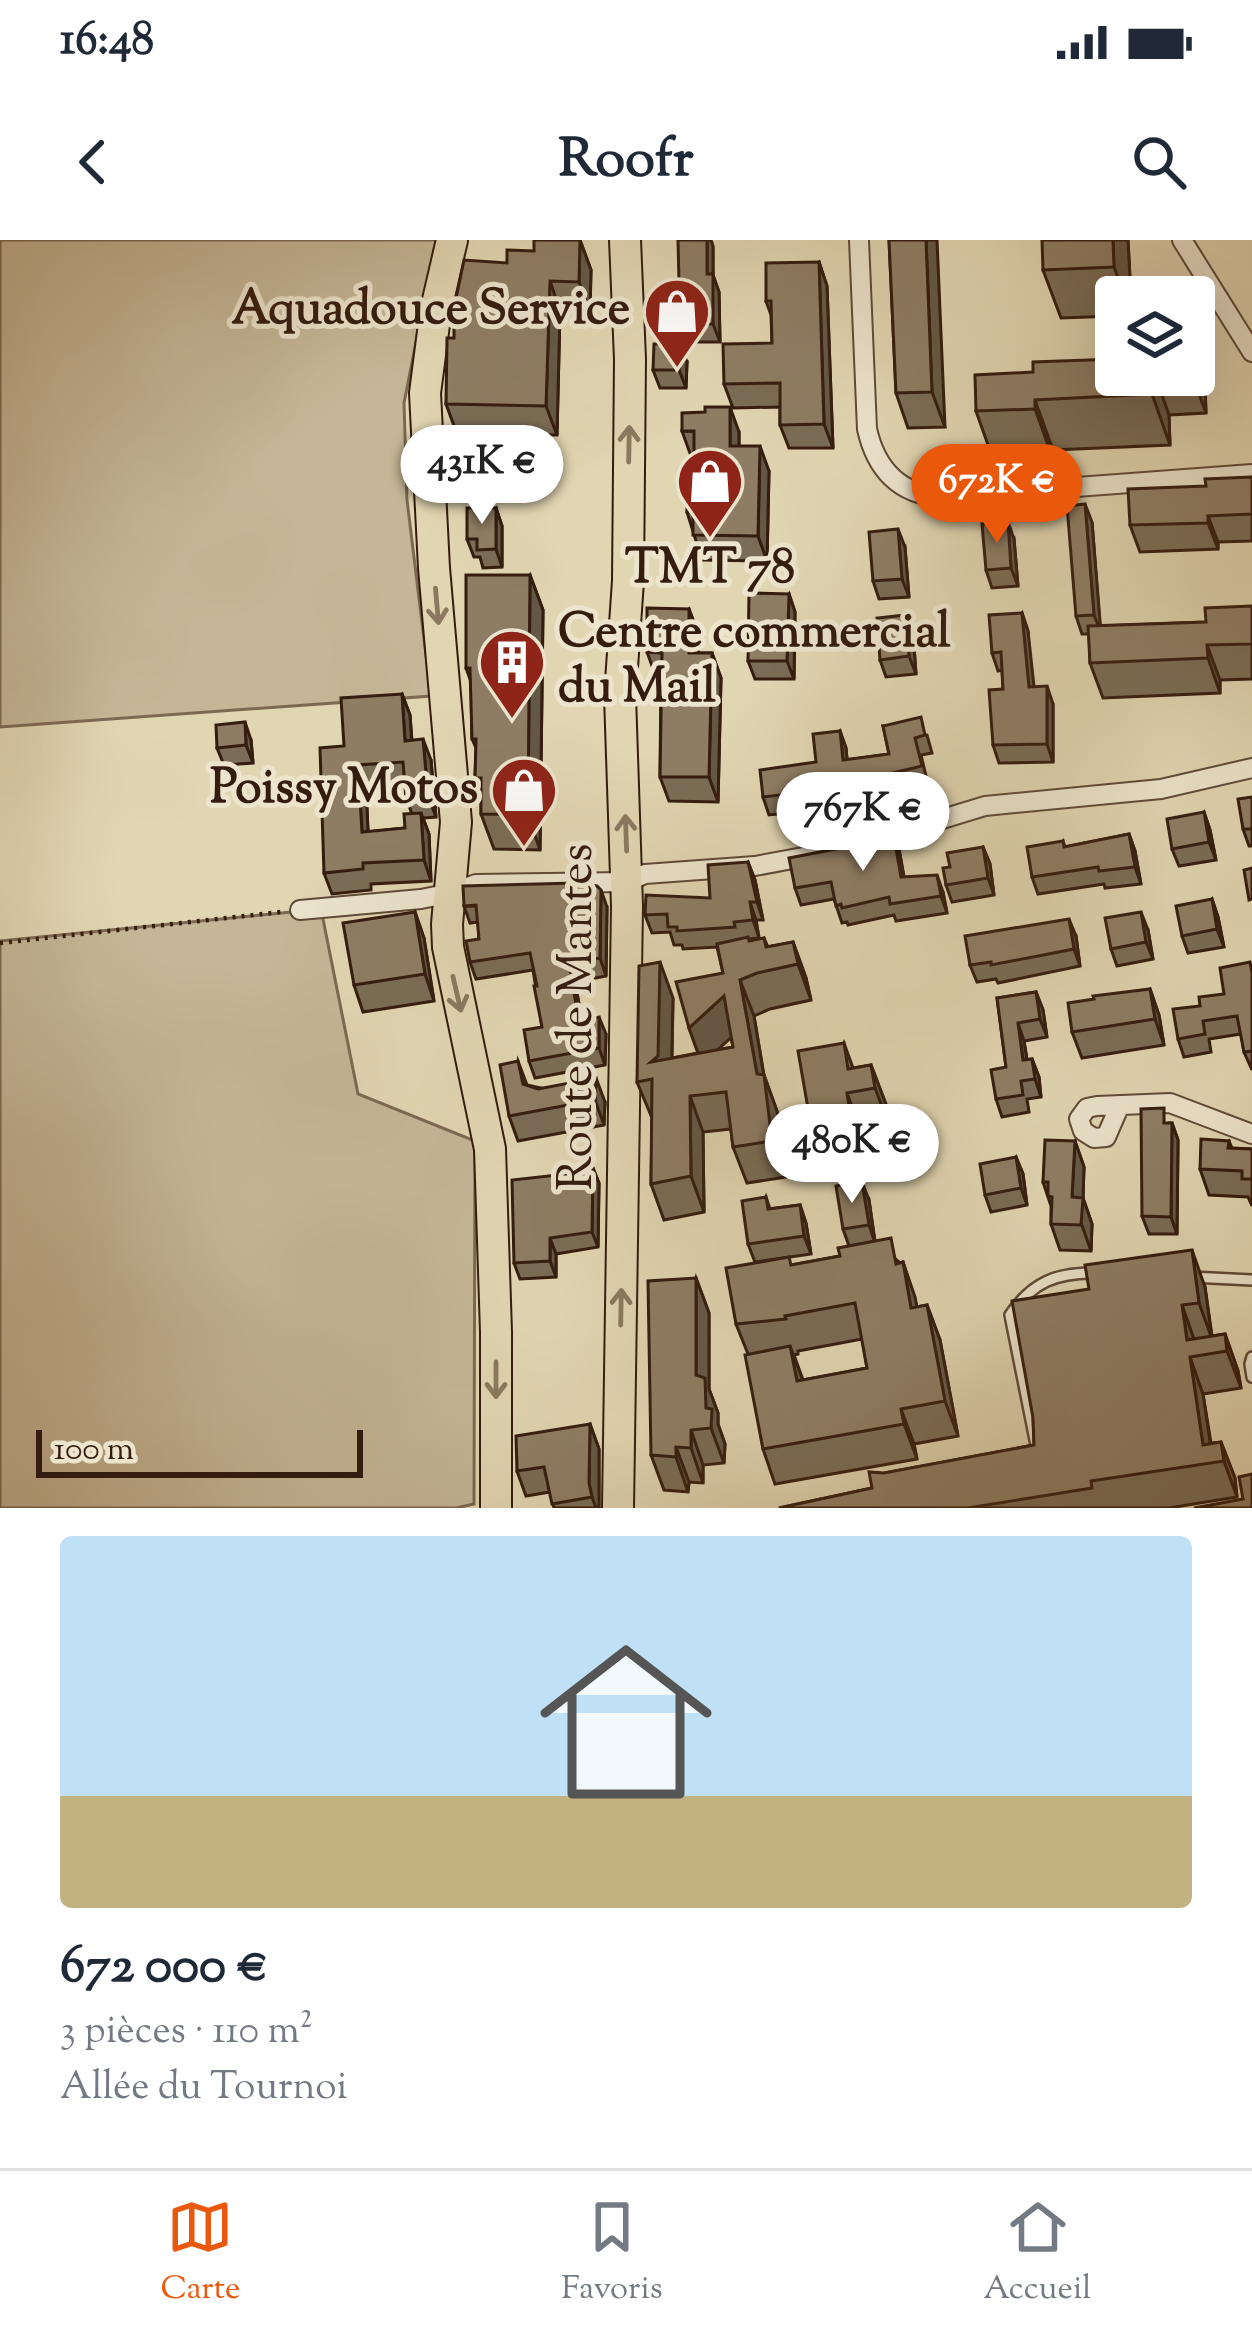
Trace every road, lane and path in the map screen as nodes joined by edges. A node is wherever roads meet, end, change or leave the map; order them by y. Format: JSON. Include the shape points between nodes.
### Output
{"nodes":[{"id":1,"x":452,"y":240,"type":"edge"},
{"id":2,"x":625,"y":240,"type":"edge"},
{"id":3,"x":860,"y":240,"type":"edge"},
{"id":4,"x":1182,"y":240,"type":"edge"},
{"id":5,"x":1252,"y":352,"type":"edge"},
{"id":6,"x":1252,"y":474,"type":"edge"},
{"id":7,"x":1252,"y":768,"type":"edge"},
{"id":8,"x":626,"y":882,"type":"junction"},
{"id":9,"x":451,"y":893,"type":"junction"},
{"id":10,"x":300,"y":910,"type":"joint"},
{"id":11,"x":0,"y":943,"type":"edge"},
{"id":12,"x":1120,"y":1105,"type":"dead end"},
{"id":13,"x":1252,"y":1134,"type":"edge"},
{"id":14,"x":1111,"y":1274,"type":"edge"},
{"id":15,"x":1181,"y":1277,"type":"edge"},
{"id":16,"x":1252,"y":1280,"type":"edge"},
{"id":17,"x":1252,"y":1357,"type":"edge"},
{"id":18,"x":1252,"y":1377,"type":"edge"},
{"id":19,"x":1038,"y":1456,"type":"edge"},
{"id":20,"x":496,"y":1508,"type":"edge"},
{"id":21,"x":618,"y":1508,"type":"edge"}],
"edges":[{"from":1,"to":9,"type":"main road","one_way":true,"via":[[424,393],[456,822]]},
{"from":8,"to":2,"type":"main road","name":"Route de Mantes","one_way":true},
{"from":3,"to":6,"type":"street","via":[[867,429],[872,452],[906,489],[942,497]]},
{"from":4,"to":5,"type":"street"},
{"from":7,"to":8,"type":"street","via":[[1161,789],[985,806],[850,848]]},
{"from":8,"to":9,"type":"street","via":[[476,884]]},
{"from":21,"to":8,"type":"main road","name":"Route de Mantes","one_way":true},
{"from":9,"to":10,"type":"street"},
{"from":9,"to":20,"type":"main road","one_way":true,"via":[[451,963],[490,1149]]},
{"from":10,"to":11,"type":"path"},
{"from":12,"to":13,"type":"street","via":[[1170,1103]]},
{"from":14,"to":19,"type":"lane","via":[[1038,1284],[1010,1316]]},
{"from":15,"to":16,"type":"lane"},
{"from":17,"to":18,"type":"lane"}]}
